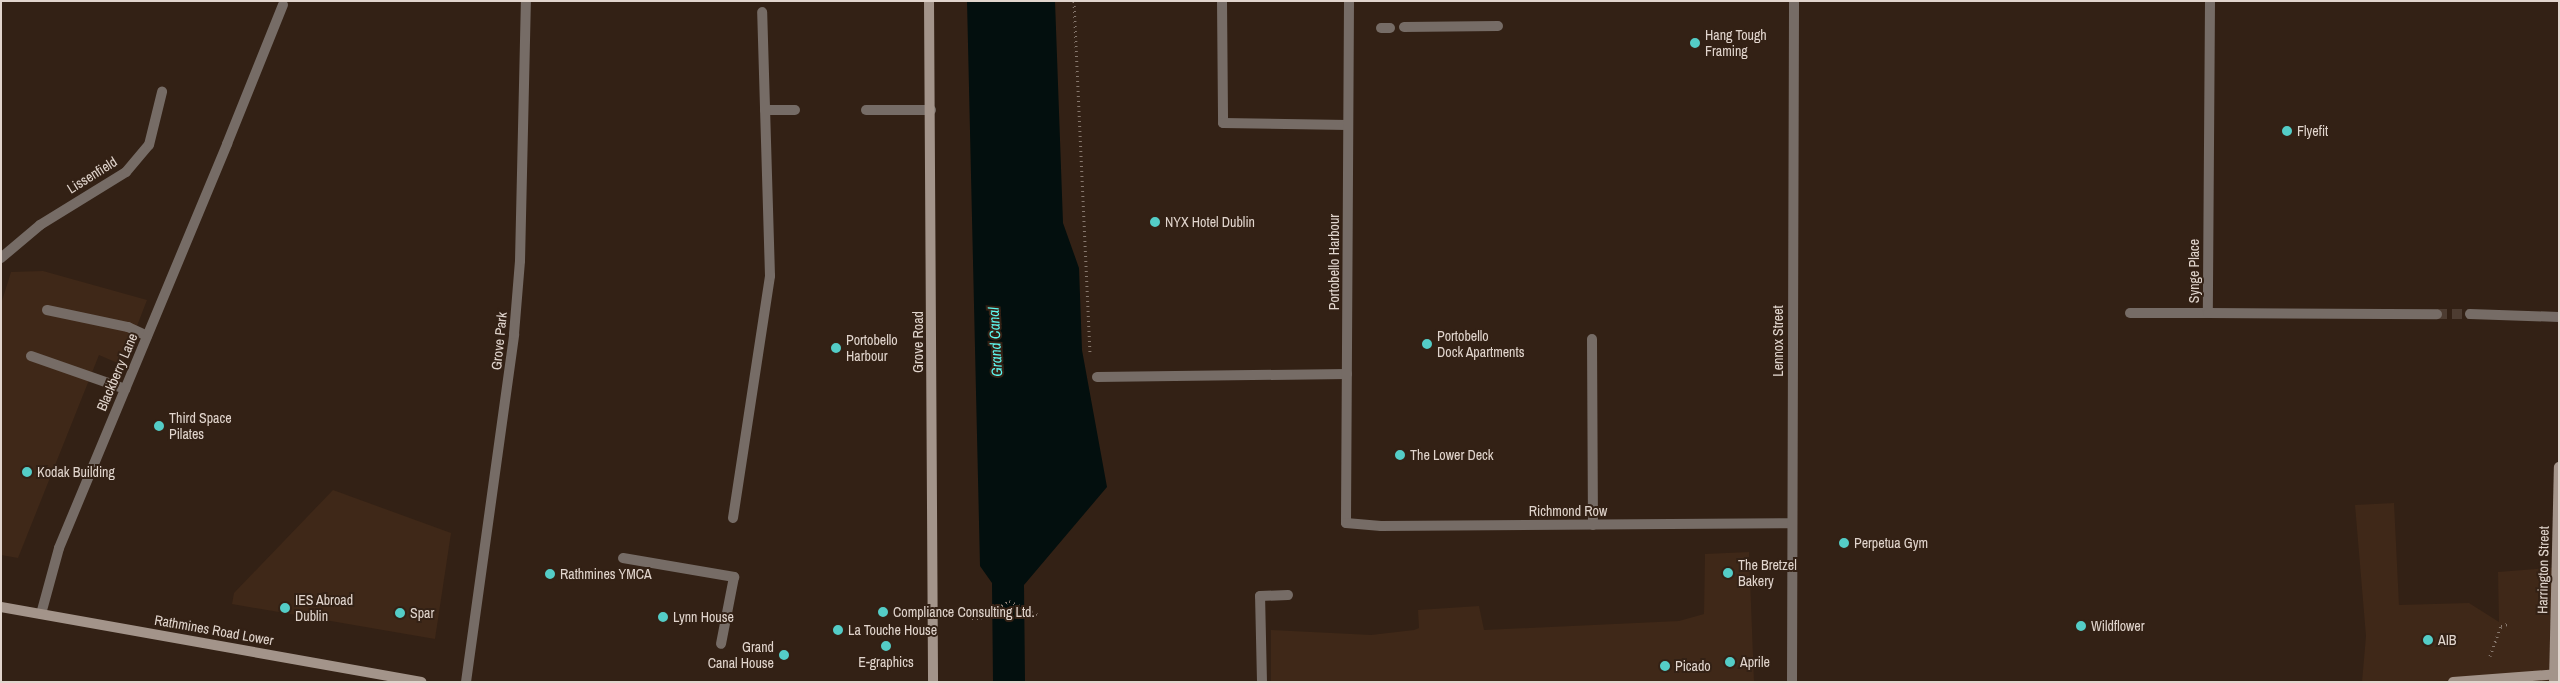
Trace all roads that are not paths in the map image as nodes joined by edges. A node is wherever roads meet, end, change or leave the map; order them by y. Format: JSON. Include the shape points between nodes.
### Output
{"nodes":[{"id":1,"x":526,"y":1,"type":"edge"},
{"id":2,"x":929,"y":1,"type":"edge"},
{"id":3,"x":1222,"y":1,"type":"edge"},
{"id":4,"x":1349,"y":1,"type":"edge"},
{"id":5,"x":1794,"y":1,"type":"edge"},
{"id":6,"x":2210,"y":1,"type":"edge"},
{"id":7,"x":283,"y":5,"type":"dead end"},
{"id":8,"x":762,"y":12,"type":"dead end"},
{"id":9,"x":1498,"y":26,"type":"dead end"},
{"id":10,"x":1404,"y":27,"type":"dead end"},
{"id":11,"x":162,"y":92,"type":"dead end"},
{"id":12,"x":765,"y":110,"type":"junction"},
{"id":13,"x":795,"y":110,"type":"dead end"},
{"id":14,"x":866,"y":110,"type":"dead end"},
{"id":15,"x":931,"y":110,"type":"junction"},
{"id":16,"x":1348,"y":124,"type":"junction"},
{"id":17,"x":1,"y":258,"type":"edge"},
{"id":18,"x":48,"y":310,"type":"dead end"},
{"id":19,"x":2130,"y":313,"type":"dead end"},
{"id":20,"x":2208,"y":313,"type":"junction"},
{"id":21,"x":2437,"y":314,"type":"tunnel mouth"},
{"id":22,"x":2470,"y":314,"type":"tunnel mouth"},
{"id":23,"x":2559,"y":317,"type":"edge"},
{"id":24,"x":147,"y":336,"type":"junction"},
{"id":25,"x":1592,"y":339,"type":"dead end"},
{"id":26,"x":31,"y":356,"type":"dead end"},
{"id":27,"x":1347,"y":374,"type":"junction"},
{"id":28,"x":1097,"y":377,"type":"road end"},
{"id":29,"x":125,"y":389,"type":"junction"},
{"id":30,"x":2559,"y":467,"type":"edge"},
{"id":31,"x":733,"y":518,"type":"dead end"},
{"id":32,"x":1346,"y":523,"type":"joint"},
{"id":33,"x":1791,"y":523,"type":"junction"},
{"id":34,"x":1593,"y":525,"type":"junction"},
{"id":35,"x":623,"y":558,"type":"dead end"},
{"id":36,"x":1288,"y":595,"type":"dead end"},
{"id":37,"x":1,"y":607,"type":"edge"},
{"id":38,"x":42,"y":614,"type":"junction"},
{"id":39,"x":722,"y":644,"type":"dead end"},
{"id":40,"x":2556,"y":677,"type":"edge"},
{"id":41,"x":421,"y":682,"type":"edge"},
{"id":42,"x":466,"y":682,"type":"edge"},
{"id":43,"x":933,"y":682,"type":"edge"},
{"id":44,"x":1262,"y":682,"type":"edge"},
{"id":45,"x":1792,"y":682,"type":"edge"},
{"id":46,"x":2453,"y":682,"type":"edge"}],
"edges":[{"from":1,"to":42,"type":"street","name":"Grove Park","via":[[520,262],[514,334]]},
{"from":2,"to":15,"type":"main road","name":"Grove Road"},
{"from":3,"to":16,"type":"street","via":[[1223,124]]},
{"from":4,"to":16,"type":"street","name":"Portobello Harbour"},
{"from":5,"to":33,"type":"street","name":"Lennox Street"},
{"from":6,"to":20,"type":"street","name":"Synge Place"},
{"from":7,"to":24,"type":"street","name":"Blackberry Lane"},
{"from":8,"to":12,"type":"street"},
{"from":9,"to":10,"type":"street"},
{"from":11,"to":17,"type":"street","name":"Lissenfield","via":[[149,145],[126,172],[40,225]]},
{"from":12,"to":13,"type":"street"},
{"from":12,"to":31,"type":"street","via":[[770,276]]},
{"from":14,"to":15,"type":"street"},
{"from":15,"to":43,"type":"main road","name":"Grove Road"},
{"from":16,"to":27,"type":"street","name":"Portobello Harbour"},
{"from":18,"to":24,"type":"street","via":[[128,327]]},
{"from":19,"to":20,"type":"street"},
{"from":20,"to":21,"type":"street","name":"Synge Place"},
{"from":22,"to":23,"type":"street"},
{"from":24,"to":29,"type":"street","name":"Blackberry Lane"},
{"from":25,"to":34,"type":"street"},
{"from":26,"to":29,"type":"street"},
{"from":27,"to":28,"type":"street"},
{"from":27,"to":32,"type":"street","name":"Portobello Harbour"},
{"from":29,"to":38,"type":"street","name":"Blackberry Lane","via":[[59,548]]},
{"from":30,"to":40,"type":"main road","name":"Harrington Street"},
{"from":32,"to":34,"type":"street","name":"Richmond Row","via":[[1381,526]]},
{"from":33,"to":34,"type":"street","name":"Richmond Row"},
{"from":33,"to":45,"type":"street","name":"Lennox Street"},
{"from":35,"to":39,"type":"street","via":[[734,577]]},
{"from":36,"to":44,"type":"street","via":[[1260,596]]},
{"from":37,"to":38,"type":"main road","name":"Rathmines Road Lower"},
{"from":38,"to":41,"type":"main road","name":"Rathmines Road Lower"},
{"from":40,"to":46,"type":"main road"}]}
